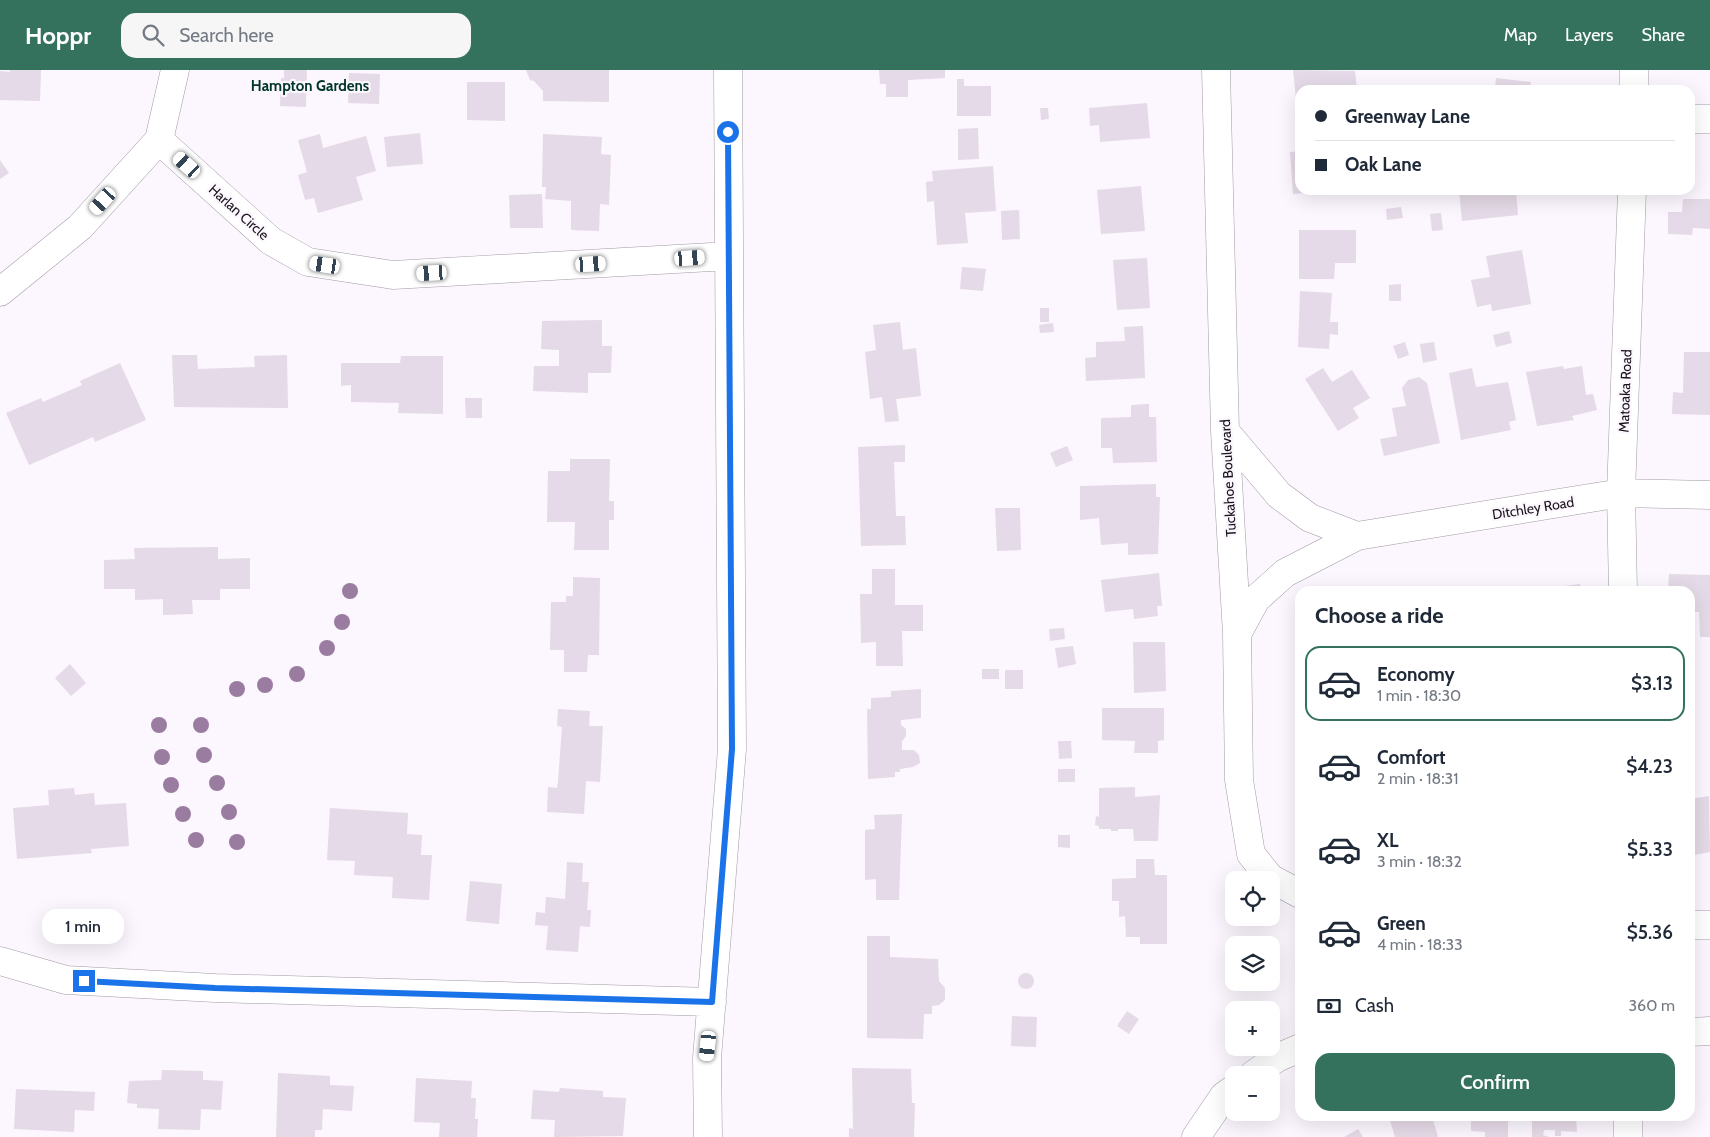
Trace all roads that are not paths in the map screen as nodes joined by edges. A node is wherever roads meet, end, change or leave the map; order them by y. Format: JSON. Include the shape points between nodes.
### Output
{"nodes":[{"id":1,"x":175,"y":70,"type":"edge"},
{"id":2,"x":728,"y":70,"type":"edge"},
{"id":3,"x":1216,"y":70,"type":"edge"},
{"id":4,"x":1634,"y":70,"type":"edge"},
{"id":5,"x":1634,"y":85,"type":"edge"},
{"id":6,"x":1695,"y":118,"type":"edge"},
{"id":7,"x":1710,"y":119,"type":"edge"},
{"id":8,"x":159,"y":140,"type":"junction"},
{"id":9,"x":1632,"y":195,"type":"edge"},
{"id":10,"x":729,"y":256,"type":"junction"},
{"id":11,"x":0,"y":292,"type":"edge"},
{"id":12,"x":1225,"y":431,"type":"junction"},
{"id":13,"x":1621,"y":493,"type":"junction"},
{"id":14,"x":1710,"y":496,"type":"edge"},
{"id":15,"x":1357,"y":536,"type":"junction"},
{"id":16,"x":1623,"y":586,"type":"edge"},
{"id":17,"x":1237,"y":634,"type":"junction"},
{"id":18,"x":1295,"y":891,"type":"edge"},
{"id":19,"x":1710,"y":924,"type":"edge"},
{"id":20,"x":1695,"y":925,"type":"edge"},
{"id":21,"x":0,"y":961,"type":"edge"},
{"id":22,"x":712,"y":1002,"type":"junction"},
{"id":23,"x":1710,"y":1031,"type":"edge"},
{"id":24,"x":1695,"y":1032,"type":"edge"},
{"id":25,"x":1295,"y":1050,"type":"edge"},
{"id":26,"x":1266,"y":1066,"type":"edge"},
{"id":27,"x":1225,"y":1095,"type":"edge"},
{"id":28,"x":1628,"y":1121,"type":"edge"},
{"id":29,"x":708,"y":1137,"type":"edge"},
{"id":30,"x":1196,"y":1137,"type":"edge"},
{"id":31,"x":1628,"y":1137,"type":"edge"}],
"edges":[{"from":1,"to":8,"type":"street"},
{"from":2,"to":10,"type":"street"},
{"from":3,"to":12,"type":"street","name":"Tuckahoe Boulevard"},
{"from":4,"to":5,"type":"street"},
{"from":6,"to":7,"type":"street"},
{"from":8,"to":10,"type":"street","name":"Harlan Circle","via":[[271,242],[308,262],[393,275]]},
{"from":8,"to":11,"type":"street","via":[[80,227]]},
{"from":9,"to":13,"type":"street","name":"Matoaka Road"},
{"from":10,"to":22,"type":"street","via":[[732,749]]},
{"from":12,"to":15,"type":"street","via":[[1280,495],[1310,518]]},
{"from":12,"to":17,"type":"street","name":"Tuckahoe Boulevard"},
{"from":13,"to":14,"type":"street","name":"Ditchley Road"},
{"from":13,"to":15,"type":"street","name":"Ditchley Road"},
{"from":13,"to":16,"type":"street","name":"Matoaka Road"},
{"from":15,"to":17,"type":"street","name":"Ditchley Road","via":[[1285,573],[1256,599]]},
{"from":17,"to":18,"type":"street","name":"Tuckahoe Boulevard","via":[[1239,780],[1251,854],[1270,878]]},
{"from":19,"to":20,"type":"street"},
{"from":21,"to":22,"type":"street","via":[[66,980],[215,988]]},
{"from":22,"to":29,"type":"street","via":[[707,1058]]},
{"from":23,"to":24,"type":"street"},
{"from":25,"to":26,"type":"street"},
{"from":27,"to":30,"type":"street"},
{"from":28,"to":31,"type":"street"}]}
